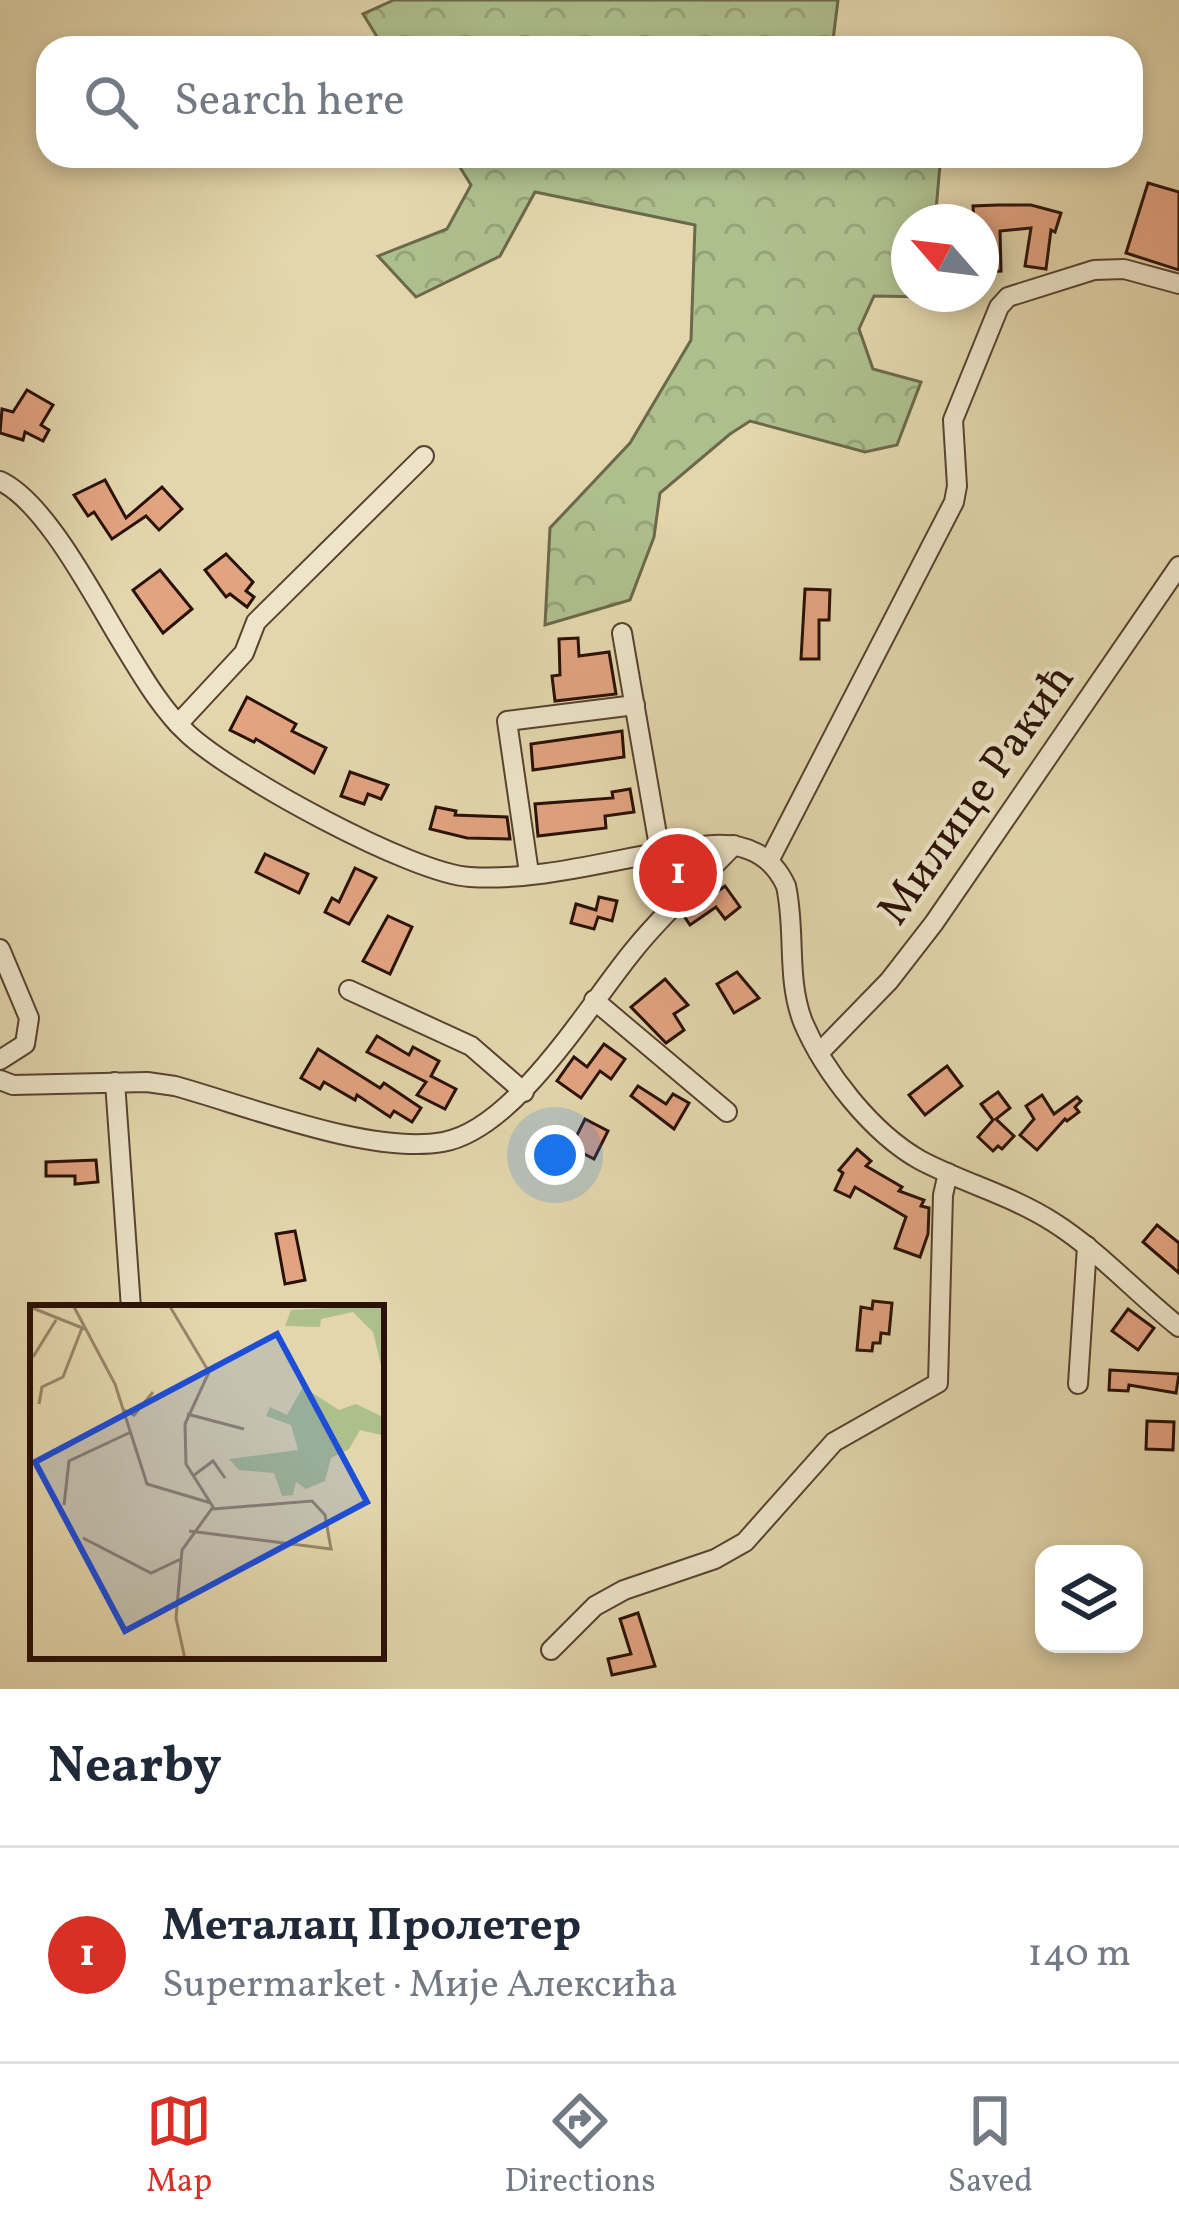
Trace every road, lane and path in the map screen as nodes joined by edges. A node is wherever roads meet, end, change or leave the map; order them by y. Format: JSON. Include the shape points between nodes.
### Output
{"nodes":[{"id":1,"x":1179,"y":284,"type":"edge"},
{"id":2,"x":424,"y":457,"type":"dead end"},
{"id":3,"x":0,"y":481,"type":"edge"},
{"id":4,"x":1179,"y":566,"type":"edge"},
{"id":5,"x":622,"y":633,"type":"dead end"},
{"id":6,"x":635,"y":705,"type":"junction"},
{"id":7,"x":178,"y":724,"type":"junction"},
{"id":8,"x":734,"y":845,"type":"junction"},
{"id":9,"x":660,"y":853,"type":"junction"},
{"id":10,"x":769,"y":861,"type":"junction"},
{"id":11,"x":529,"y":873,"type":"junction"},
{"id":12,"x":0,"y":949,"type":"edge"},
{"id":13,"x":349,"y":990,"type":"dead end"},
{"id":14,"x":594,"y":1000,"type":"junction"},
{"id":15,"x":819,"y":1053,"type":"junction"},
{"id":16,"x":0,"y":1060,"type":"edge"},
{"id":17,"x":0,"y":1080,"type":"edge"},
{"id":18,"x":115,"y":1082,"type":"junction"},
{"id":19,"x":524,"y":1091,"type":"junction"},
{"id":20,"x":727,"y":1112,"type":"dead end"},
{"id":21,"x":947,"y":1173,"type":"junction"},
{"id":22,"x":1087,"y":1246,"type":"junction"},
{"id":23,"x":130,"y":1305,"type":"edge"},
{"id":24,"x":1179,"y":1327,"type":"edge"},
{"id":25,"x":1078,"y":1384,"type":"dead end"},
{"id":26,"x":551,"y":1650,"type":"dead end"}],
"edges":[{"from":1,"to":10,"type":"street","via":[[1094,270],[1016,293],[999,308],[953,420],[954,502]]},
{"from":2,"to":7,"type":"street","via":[[256,622],[244,653]]},
{"from":3,"to":7,"type":"street","via":[[33,505]]},
{"from":4,"to":15,"type":"street","name":"Милице Ракић","via":[[934,923]]},
{"from":5,"to":6,"type":"street"},
{"from":6,"to":9,"type":"street"},
{"from":6,"to":11,"type":"street","via":[[507,721]]},
{"from":7,"to":11,"type":"street","via":[[247,776],[410,862],[460,876]]},
{"from":8,"to":9,"type":"street"},
{"from":8,"to":10,"type":"street"},
{"from":8,"to":14,"type":"street"},
{"from":9,"to":11,"type":"street"},
{"from":10,"to":15,"type":"street","via":[[786,886],[796,998]]},
{"from":12,"to":16,"type":"street","via":[[29,1018],[25,1044]]},
{"from":13,"to":19,"type":"street","via":[[471,1046]]},
{"from":14,"to":19,"type":"street"},
{"from":14,"to":20,"type":"street"},
{"from":15,"to":21,"type":"street","via":[[887,1134]]},
{"from":17,"to":18,"type":"street"},
{"from":18,"to":19,"type":"street","via":[[176,1086],[380,1142],[441,1143],[470,1133]]},
{"from":18,"to":23,"type":"street"},
{"from":21,"to":22,"type":"street","via":[[1036,1211]]},
{"from":21,"to":26,"type":"street","via":[[938,1383],[833,1442],[746,1542],[595,1606]]},
{"from":22,"to":24,"type":"street"},
{"from":22,"to":25,"type":"street"}]}
